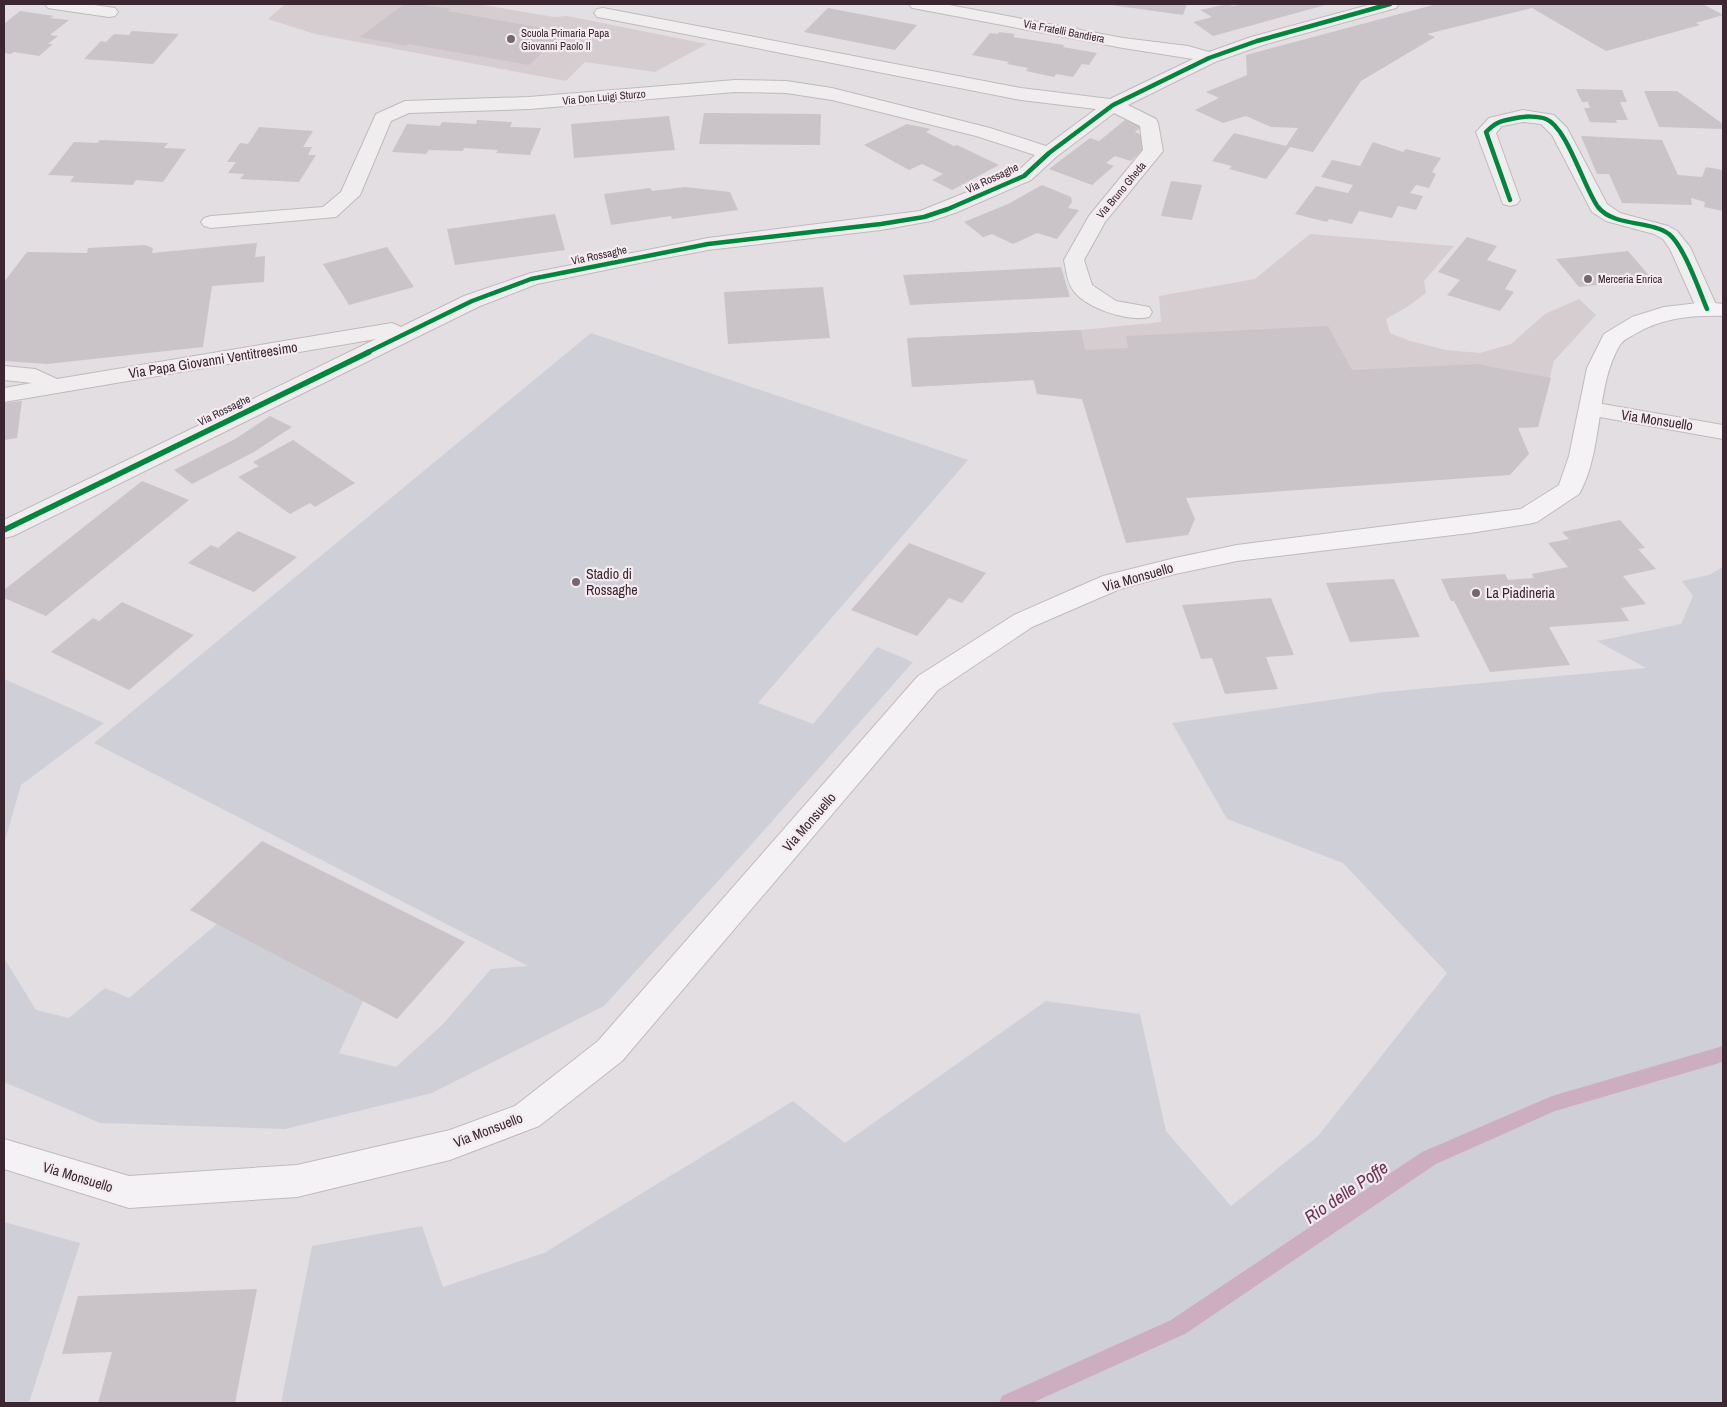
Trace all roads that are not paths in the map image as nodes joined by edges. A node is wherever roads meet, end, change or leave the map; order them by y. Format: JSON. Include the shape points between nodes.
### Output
{"nodes":[{"id":1,"x":54,"y":4,"type":"edge"},
{"id":2,"x":918,"y":4,"type":"edge"},
{"id":3,"x":1390,"y":4,"type":"edge"},
{"id":4,"x":109,"y":12,"type":"dead end"},
{"id":5,"x":603,"y":14,"type":"dead end"},
{"id":6,"x":1209,"y":58,"type":"junction"},
{"id":7,"x":1114,"y":105,"type":"junction"},
{"id":8,"x":1049,"y":153,"type":"junction"},
{"id":9,"x":1510,"y":200,"type":"dead end"},
{"id":10,"x":211,"y":222,"type":"dead end"},
{"id":11,"x":1715,"y":310,"type":"edge"},
{"id":12,"x":1141,"y":312,"type":"dead end"},
{"id":13,"x":423,"y":325,"type":"junction"},
{"id":14,"x":4,"y":373,"type":"edge"},
{"id":15,"x":55,"y":386,"type":"junction"},
{"id":16,"x":4,"y":395,"type":"edge"},
{"id":17,"x":1591,"y":410,"type":"junction"},
{"id":18,"x":1723,"y":432,"type":"edge"},
{"id":19,"x":4,"y":530,"type":"edge"},
{"id":20,"x":4,"y":1154,"type":"edge"}],
"edges":[{"from":1,"to":4,"type":"street"},
{"from":2,"to":6,"type":"street","name":"Via Fratelli Bandiera","via":[[1123,43],[1188,51]]},
{"from":3,"to":6,"type":"street","name":"Via Rossaghe","via":[[1257,41]]},
{"from":5,"to":7,"type":"street","via":[[1020,94]]},
{"from":6,"to":7,"type":"street","name":"Via Rossaghe"},
{"from":7,"to":8,"type":"street","name":"Via Rossaghe"},
{"from":7,"to":12,"type":"street","name":"Via Bruno Gheda","via":[[1148,123],[1153,151],[1096,220],[1074,260],[1082,288],[1108,306]]},
{"from":8,"to":10,"type":"street","name":"Via Don Luigi Sturzo","via":[[983,132],[832,94],[786,88],[735,86],[529,103],[405,107],[383,118],[350,195],[329,213]]},
{"from":8,"to":13,"type":"street","name":"Via Rossaghe","via":[[1024,176],[924,217],[708,244],[531,279],[472,301]]},
{"from":9,"to":11,"type":"street","via":[[1486,132],[1496,122],[1523,116],[1547,119],[1560,132],[1599,208],[1613,217],[1670,235]]},
{"from":11,"to":17,"type":"main road","name":"Via Monsuello","via":[[1672,312],[1640,322],[1612,339],[1598,368]]},
{"from":13,"to":15,"type":"street","name":"Via Papa Giovanni Ventitreesimo"},
{"from":13,"to":19,"type":"street","name":"Via Rossaghe"},
{"from":14,"to":15,"type":"street","via":[[35,376]]},
{"from":15,"to":16,"type":"street","name":"Via Papa Giovanni Ventitreesimo"},
{"from":17,"to":18,"type":"street","name":"Via Monsuello"},
{"from":17,"to":20,"type":"main road","name":"Via Monsuello","via":[[1570,489],[1528,516],[1470,526],[1238,553],[1112,582],[1024,620],[936,678],[610,1052],[527,1116],[450,1145],[297,1182],[129,1192]]}]}
